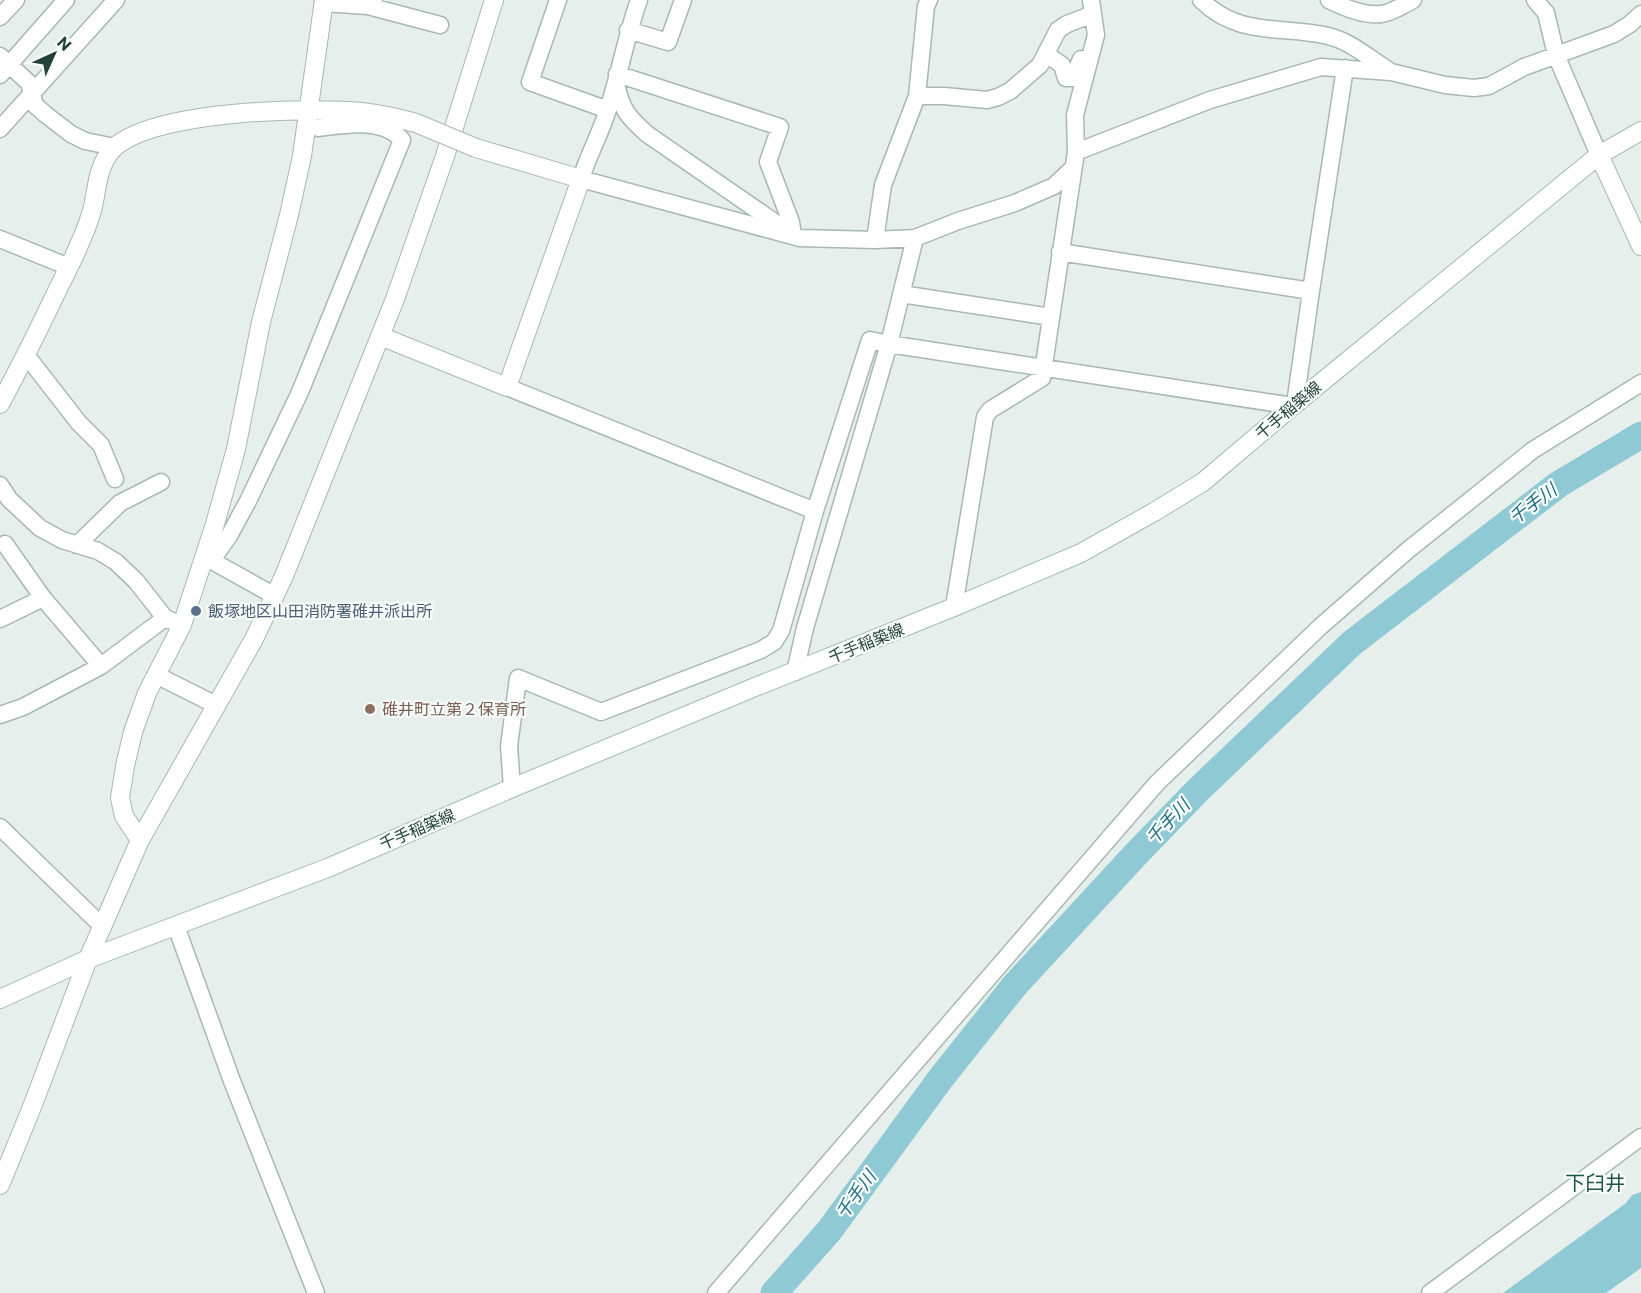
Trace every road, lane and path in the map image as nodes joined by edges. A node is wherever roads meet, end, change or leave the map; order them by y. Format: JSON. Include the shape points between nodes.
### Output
{"nodes":[{"id":1,"x":16,"y":0,"type":"edge"},
{"id":2,"x":66,"y":0,"type":"edge"},
{"id":3,"x":116,"y":0,"type":"edge"},
{"id":4,"x":494,"y":0,"type":"edge"},
{"id":5,"x":558,"y":0,"type":"edge"},
{"id":6,"x":639,"y":0,"type":"edge"},
{"id":7,"x":683,"y":0,"type":"edge"},
{"id":8,"x":929,"y":0,"type":"edge"},
{"id":9,"x":1201,"y":0,"type":"edge"},
{"id":10,"x":1329,"y":0,"type":"edge"},
{"id":11,"x":1413,"y":0,"type":"edge"},
{"id":12,"x":1535,"y":0,"type":"edge"},
{"id":13,"x":323,"y":2,"type":"edge"},
{"id":14,"x":371,"y":3,"type":"edge"},
{"id":15,"x":1092,"y":4,"type":"edge"},
{"id":16,"x":1641,"y":14,"type":"edge"},
{"id":17,"x":0,"y":17,"type":"edge"},
{"id":18,"x":440,"y":25,"type":"dead end"},
{"id":19,"x":628,"y":30,"type":"junction"},
{"id":20,"x":1093,"y":46,"type":"junction"},
{"id":21,"x":1046,"y":54,"type":"junction"},
{"id":22,"x":1556,"y":55,"type":"junction"},
{"id":23,"x":3,"y":66,"type":"edge"},
{"id":24,"x":1344,"y":68,"type":"junction"},
{"id":25,"x":1391,"y":72,"type":"junction"},
{"id":26,"x":616,"y":78,"type":"junction"},
{"id":27,"x":917,"y":96,"type":"junction"},
{"id":28,"x":31,"y":97,"type":"junction"},
{"id":29,"x":608,"y":110,"type":"junction"},
{"id":30,"x":308,"y":112,"type":"junction"},
{"id":31,"x":318,"y":128,"type":"dead end"},
{"id":32,"x":0,"y":129,"type":"edge"},
{"id":33,"x":1641,"y":131,"type":"edge"},
{"id":34,"x":116,"y":147,"type":"junction"},
{"id":35,"x":1599,"y":155,"type":"junction"},
{"id":36,"x":1075,"y":160,"type":"junction"},
{"id":37,"x":581,"y":179,"type":"junction"},
{"id":38,"x":793,"y":236,"type":"junction"},
{"id":39,"x":915,"y":238,"type":"junction"},
{"id":40,"x":0,"y":239,"type":"edge"},
{"id":41,"x":875,"y":240,"type":"junction"},
{"id":42,"x":1641,"y":246,"type":"edge"},
{"id":43,"x":1060,"y":252,"type":"junction"},
{"id":44,"x":69,"y":267,"type":"junction"},
{"id":45,"x":1311,"y":291,"type":"junction"},
{"id":46,"x":901,"y":294,"type":"junction"},
{"id":47,"x":1051,"y":317,"type":"junction"},
{"id":48,"x":380,"y":336,"type":"junction"},
{"id":49,"x":889,"y":344,"type":"junction"},
{"id":50,"x":26,"y":355,"type":"junction"},
{"id":51,"x":1043,"y":369,"type":"junction"},
{"id":52,"x":1641,"y":383,"type":"edge"},
{"id":53,"x":507,"y":387,"type":"junction"},
{"id":54,"x":0,"y":405,"type":"edge"},
{"id":55,"x":1294,"y":405,"type":"junction"},
{"id":56,"x":115,"y":479,"type":"dead end"},
{"id":57,"x":161,"y":482,"type":"dead end"},
{"id":58,"x":0,"y":485,"type":"edge"},
{"id":59,"x":815,"y":511,"type":"junction"},
{"id":60,"x":5,"y":544,"type":"dead end"},
{"id":61,"x":77,"y":545,"type":"junction"},
{"id":62,"x":208,"y":559,"type":"junction"},
{"id":63,"x":275,"y":596,"type":"junction"},
{"id":64,"x":43,"y":598,"type":"junction"},
{"id":65,"x":954,"y":607,"type":"junction"},
{"id":66,"x":165,"y":618,"type":"junction"},
{"id":67,"x":0,"y":619,"type":"edge"},
{"id":68,"x":182,"y":625,"type":"junction"},
{"id":69,"x":101,"y":666,"type":"junction"},
{"id":70,"x":795,"y":672,"type":"junction"},
{"id":71,"x":156,"y":675,"type":"junction"},
{"id":72,"x":216,"y":705,"type":"junction"},
{"id":73,"x":0,"y":715,"type":"edge"},
{"id":74,"x":512,"y":788,"type":"junction"},
{"id":75,"x":0,"y":827,"type":"edge"},
{"id":76,"x":140,"y":840,"type":"junction"},
{"id":77,"x":102,"y":926,"type":"junction"},
{"id":78,"x":176,"y":926,"type":"junction"},
{"id":79,"x":88,"y":959,"type":"junction"},
{"id":80,"x":0,"y":999,"type":"edge"},
{"id":81,"x":1641,"y":1137,"type":"edge"},
{"id":82,"x":0,"y":1185,"type":"edge"},
{"id":83,"x":316,"y":1293,"type":"edge"},
{"id":84,"x":716,"y":1293,"type":"edge"},
{"id":85,"x":1430,"y":1293,"type":"edge"}],
"edges":[{"from":1,"to":17,"type":"street"},
{"from":2,"to":23,"type":"street"},
{"from":3,"to":28,"type":"street"},
{"from":4,"to":48,"type":"street","via":[[445,156]]},
{"from":5,"to":29,"type":"street","via":[[531,82]]},
{"from":6,"to":19,"type":"street"},
{"from":7,"to":19,"type":"street","via":[[669,42]]},
{"from":8,"to":27,"type":"street"},
{"from":9,"to":25,"type":"street","via":[[1257,29],[1340,40]]},
{"from":10,"to":11,"type":"street","via":[[1381,14]]},
{"from":12,"to":22,"type":"street","via":[[1546,13]]},
{"from":13,"to":14,"type":"street"},
{"from":13,"to":30,"type":"street"},
{"from":14,"to":18,"type":"street"},
{"from":15,"to":20,"type":"street","via":[[1096,35]]},
{"from":15,"to":21,"type":"street","via":[[1058,30]]},
{"from":16,"to":22,"type":"street","via":[[1614,34]]},
{"from":19,"to":26,"type":"street"},
{"from":20,"to":21,"type":"street","via":[[1084,52],[1073,78],[1066,78],[1062,65]]},
{"from":20,"to":36,"type":"street","via":[[1074,115]]},
{"from":21,"to":27,"type":"street","via":[[1031,74],[998,98]]},
{"from":22,"to":25,"type":"street","via":[[1489,86],[1474,88]]},
{"from":22,"to":35,"type":"street"},
{"from":23,"to":28,"type":"street","via":[[29,83]]},
{"from":24,"to":25,"type":"street"},
{"from":24,"to":36,"type":"street","via":[[1321,67],[1210,100]]},
{"from":24,"to":45,"type":"street"},
{"from":26,"to":29,"type":"street"},
{"from":26,"to":38,"type":"street","via":[[621,105],[647,134]]},
{"from":26,"to":38,"type":"street","via":[[780,127],[768,162]]},
{"from":27,"to":41,"type":"street","via":[[883,185]]},
{"from":28,"to":32,"type":"street"},
{"from":28,"to":34,"type":"street","via":[[35,105],[71,134]]},
{"from":29,"to":37,"type":"street"},
{"from":30,"to":34,"type":"street","via":[[241,112],[157,128]]},
{"from":30,"to":37,"type":"street","bridge":true,"via":[[388,116],[476,148]]},
{"from":30,"to":62,"type":"street","via":[[289,215]]},
{"from":31,"to":62,"type":"street","via":[[354,124],[384,128],[402,140],[300,392],[229,536]]},
{"from":33,"to":35,"type":"street","name":"千手稲築線"},
{"from":34,"to":44,"type":"street","via":[[105,160],[90,218]]},
{"from":35,"to":42,"type":"street"},
{"from":35,"to":55,"type":"street","name":"千手稲築線"},
{"from":36,"to":39,"type":"street","via":[[1064,179],[1043,192]]},
{"from":36,"to":43,"type":"street"},
{"from":37,"to":38,"type":"street"},
{"from":37,"to":53,"type":"street"},
{"from":38,"to":41,"type":"street"},
{"from":39,"to":41,"type":"street"},
{"from":39,"to":46,"type":"street"},
{"from":40,"to":44,"type":"street"},
{"from":43,"to":45,"type":"street"},
{"from":43,"to":47,"type":"street"},
{"from":44,"to":50,"type":"street"},
{"from":45,"to":55,"type":"street"},
{"from":46,"to":47,"type":"street"},
{"from":46,"to":49,"type":"street"},
{"from":47,"to":51,"type":"street"},
{"from":48,"to":53,"type":"street"},
{"from":48,"to":63,"type":"street"},
{"from":49,"to":51,"type":"street"},
{"from":49,"to":59,"type":"street","via":[[870,340]]},
{"from":49,"to":70,"type":"street"},
{"from":50,"to":54,"type":"street"},
{"from":50,"to":56,"type":"street","via":[[101,445]]},
{"from":51,"to":55,"type":"street"},
{"from":51,"to":65,"type":"street","via":[[1042,378],[985,417]]},
{"from":52,"to":84,"type":"street","via":[[1533,450],[1408,550],[1321,626],[1157,783]]},
{"from":53,"to":59,"type":"street"},
{"from":55,"to":65,"type":"street","name":"千手稲築線","via":[[1203,482],[1154,512],[1081,553]]},
{"from":57,"to":61,"type":"street","via":[[120,503]]},
{"from":58,"to":61,"type":"street","via":[[40,528]]},
{"from":59,"to":74,"type":"street","via":[[781,631],[774,642],[761,650],[602,712],[518,678],[509,746]]},
{"from":60,"to":64,"type":"street"},
{"from":61,"to":66,"type":"street","via":[[116,562]]},
{"from":62,"to":63,"type":"street"},
{"from":62,"to":68,"type":"street"},
{"from":63,"to":72,"type":"street"},
{"from":64,"to":67,"type":"street"},
{"from":64,"to":69,"type":"street"},
{"from":65,"to":70,"type":"street","name":"千手稲築線"},
{"from":66,"to":68,"type":"street"},
{"from":66,"to":69,"type":"street"},
{"from":68,"to":71,"type":"street"},
{"from":69,"to":73,"type":"street"},
{"from":70,"to":74,"type":"street","name":"千手稲築線"},
{"from":71,"to":72,"type":"street"},
{"from":71,"to":76,"type":"street","via":[[133,732],[120,798],[124,816]]},
{"from":72,"to":76,"type":"street"},
{"from":74,"to":78,"type":"street","name":"千手稲築線","via":[[330,867]]},
{"from":75,"to":77,"type":"street"},
{"from":76,"to":77,"type":"street"},
{"from":77,"to":79,"type":"street"},
{"from":78,"to":79,"type":"street","name":"千手稲築線"},
{"from":78,"to":83,"type":"street","via":[[232,1082]]},
{"from":79,"to":80,"type":"street","name":"千手稲築線"},
{"from":79,"to":82,"type":"street"},
{"from":81,"to":85,"type":"street"}]}
